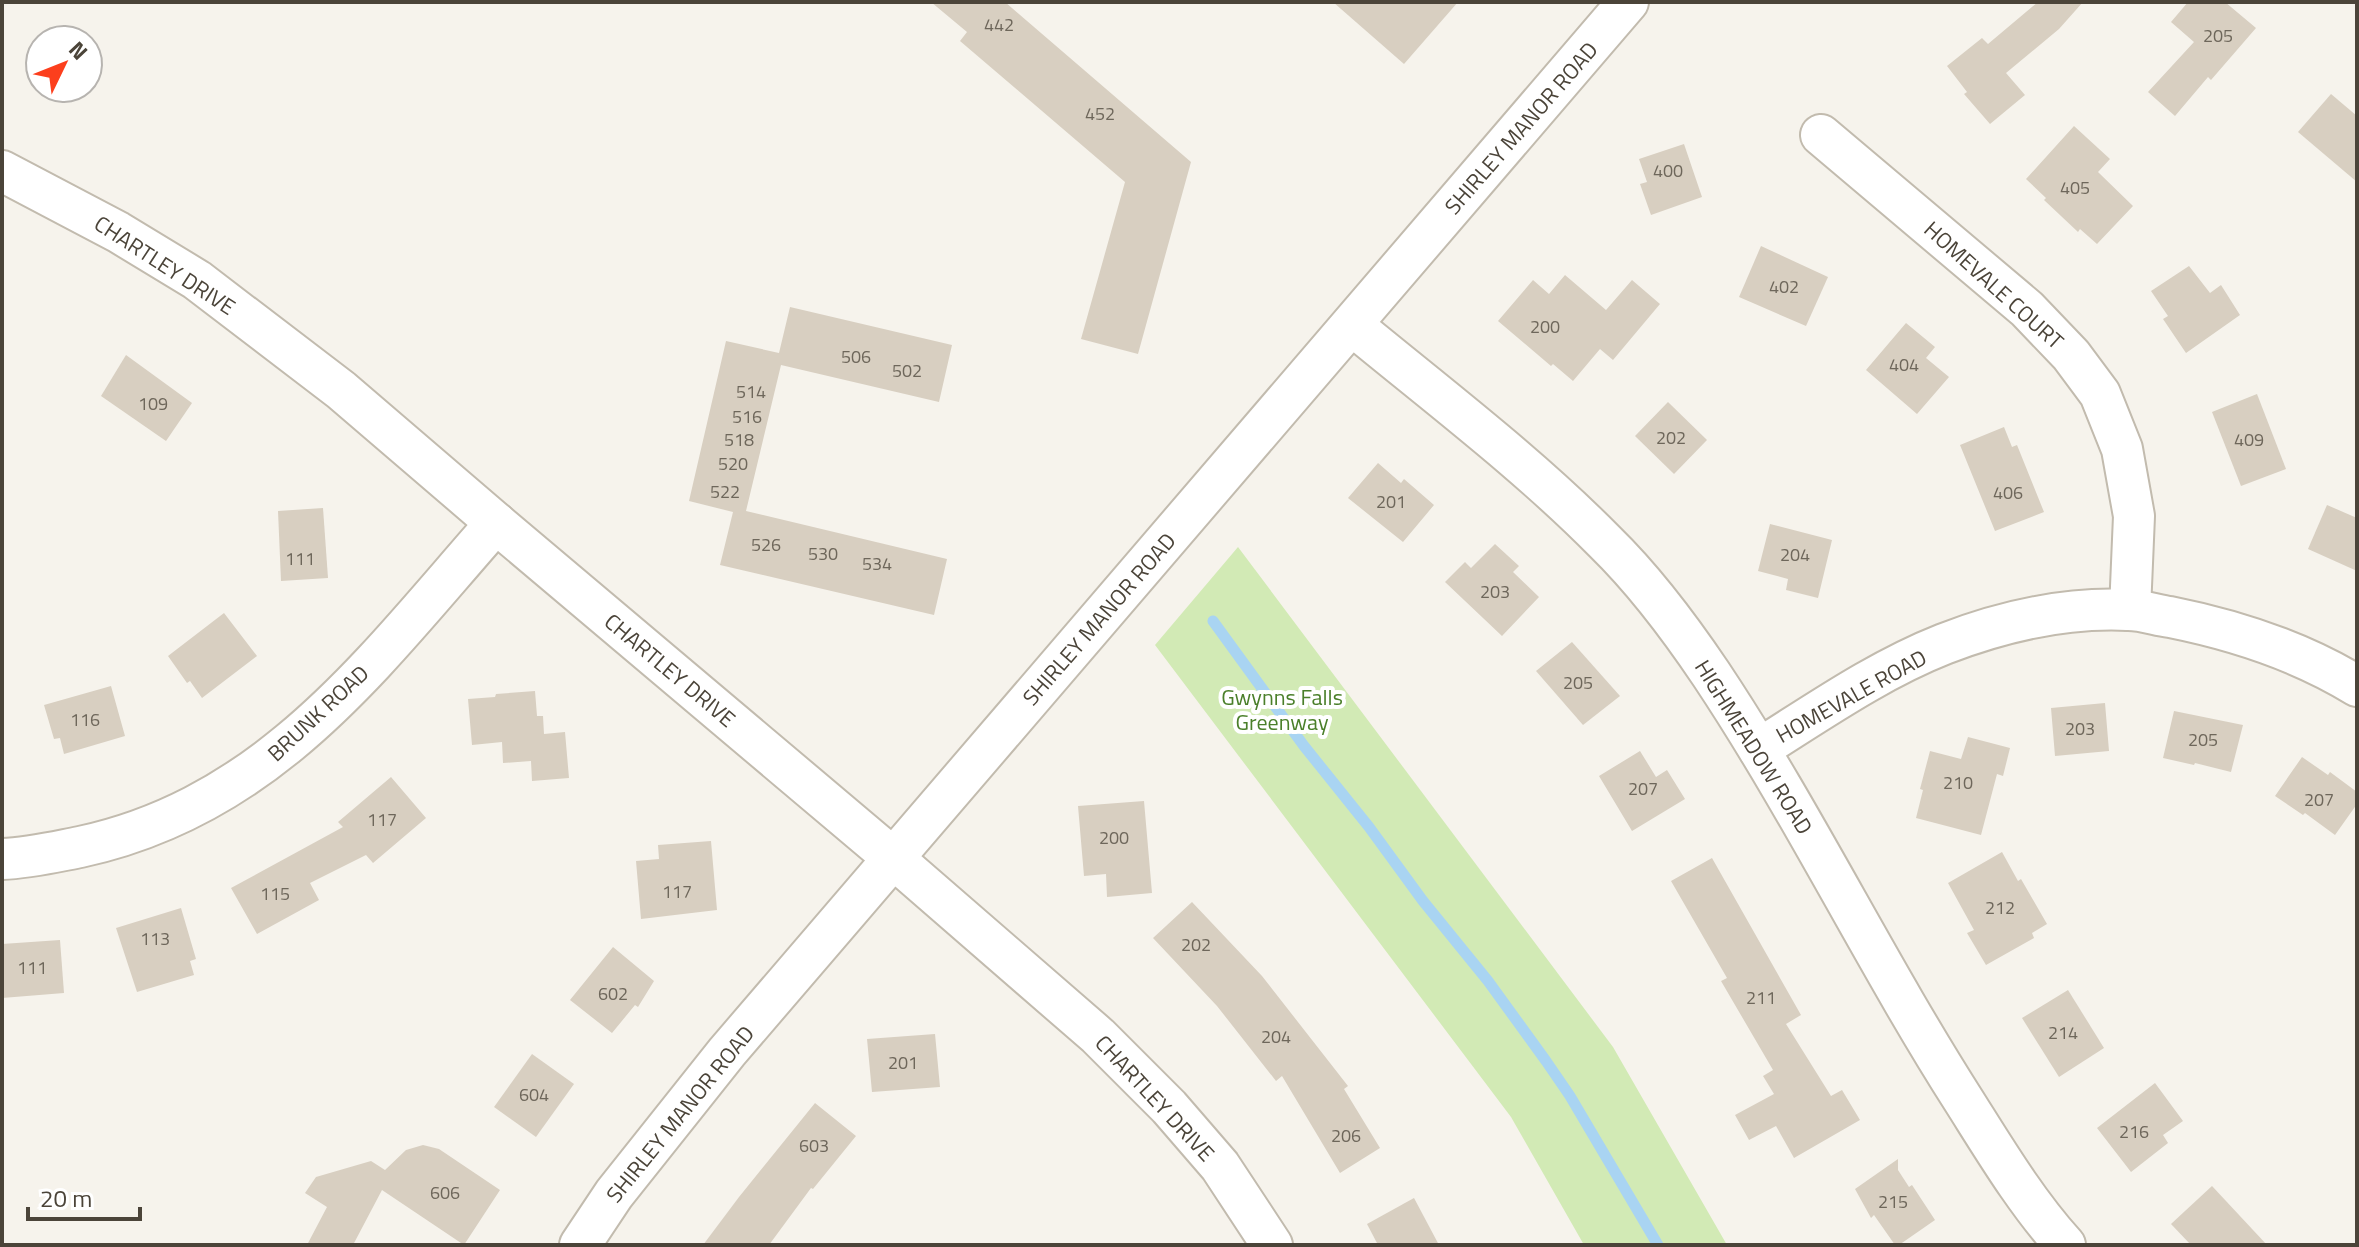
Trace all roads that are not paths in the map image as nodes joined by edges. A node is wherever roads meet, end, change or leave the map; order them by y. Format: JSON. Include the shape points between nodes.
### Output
{"nodes":[{"id":1,"x":1628,"y":2,"type":"edge"},
{"id":2,"x":1821,"y":135,"type":"dead end"},
{"id":3,"x":2,"y":171,"type":"edge"},
{"id":4,"x":1352,"y":325,"type":"junction"},
{"id":5,"x":496,"y":523,"type":"junction"},
{"id":6,"x":2130,"y":610,"type":"junction"},
{"id":7,"x":2357,"y":686,"type":"edge"},
{"id":8,"x":1759,"y":749,"type":"junction"},
{"id":9,"x":893,"y":858,"type":"junction"},
{"id":10,"x":2,"y":859,"type":"edge"},
{"id":11,"x":580,"y":1245,"type":"edge"},
{"id":12,"x":1272,"y":1245,"type":"edge"},
{"id":13,"x":2065,"y":1245,"type":"edge"}],
"edges":[{"from":1,"to":4,"type":"street","name":"SHIRLEY MANOR ROAD"},
{"from":2,"to":6,"type":"street","name":"HOMEVALE COURT","via":[[2027,309],[2100,394],[2122,449],[2134,516]]},
{"from":3,"to":5,"type":"street","name":"CHARTLEY DRIVE","via":[[197,280],[341,390]]},
{"from":4,"to":8,"type":"street","name":"HIGHMEADOW ROAD","via":[[1545,484],[1607,544],[1657,600]]},
{"from":4,"to":9,"type":"street","name":"SHIRLEY MANOR ROAD"},
{"from":5,"to":9,"type":"street","name":"CHARTLEY DRIVE"},
{"from":5,"to":10,"type":"street","name":"BRUNK ROAD","via":[[347,692],[285,749],[225,790],[166,821],[105,842]]},
{"from":6,"to":7,"type":"street","name":"HOMEVALE ROAD","via":[[2213,626],[2283,649]]},
{"from":6,"to":8,"type":"street","name":"HOMEVALE ROAD","via":[[2064,613],[1943,645],[1862,685]]},
{"from":8,"to":13,"type":"street","name":"HIGHMEADOW ROAD","via":[[1939,1062],[1997,1154]]},
{"from":9,"to":11,"type":"street","name":"SHIRLEY MANOR ROAD","via":[[727,1052]]},
{"from":9,"to":12,"type":"street","name":"CHARTLEY DRIVE","via":[[1098,1036],[1169,1107],[1220,1166]]}]}
